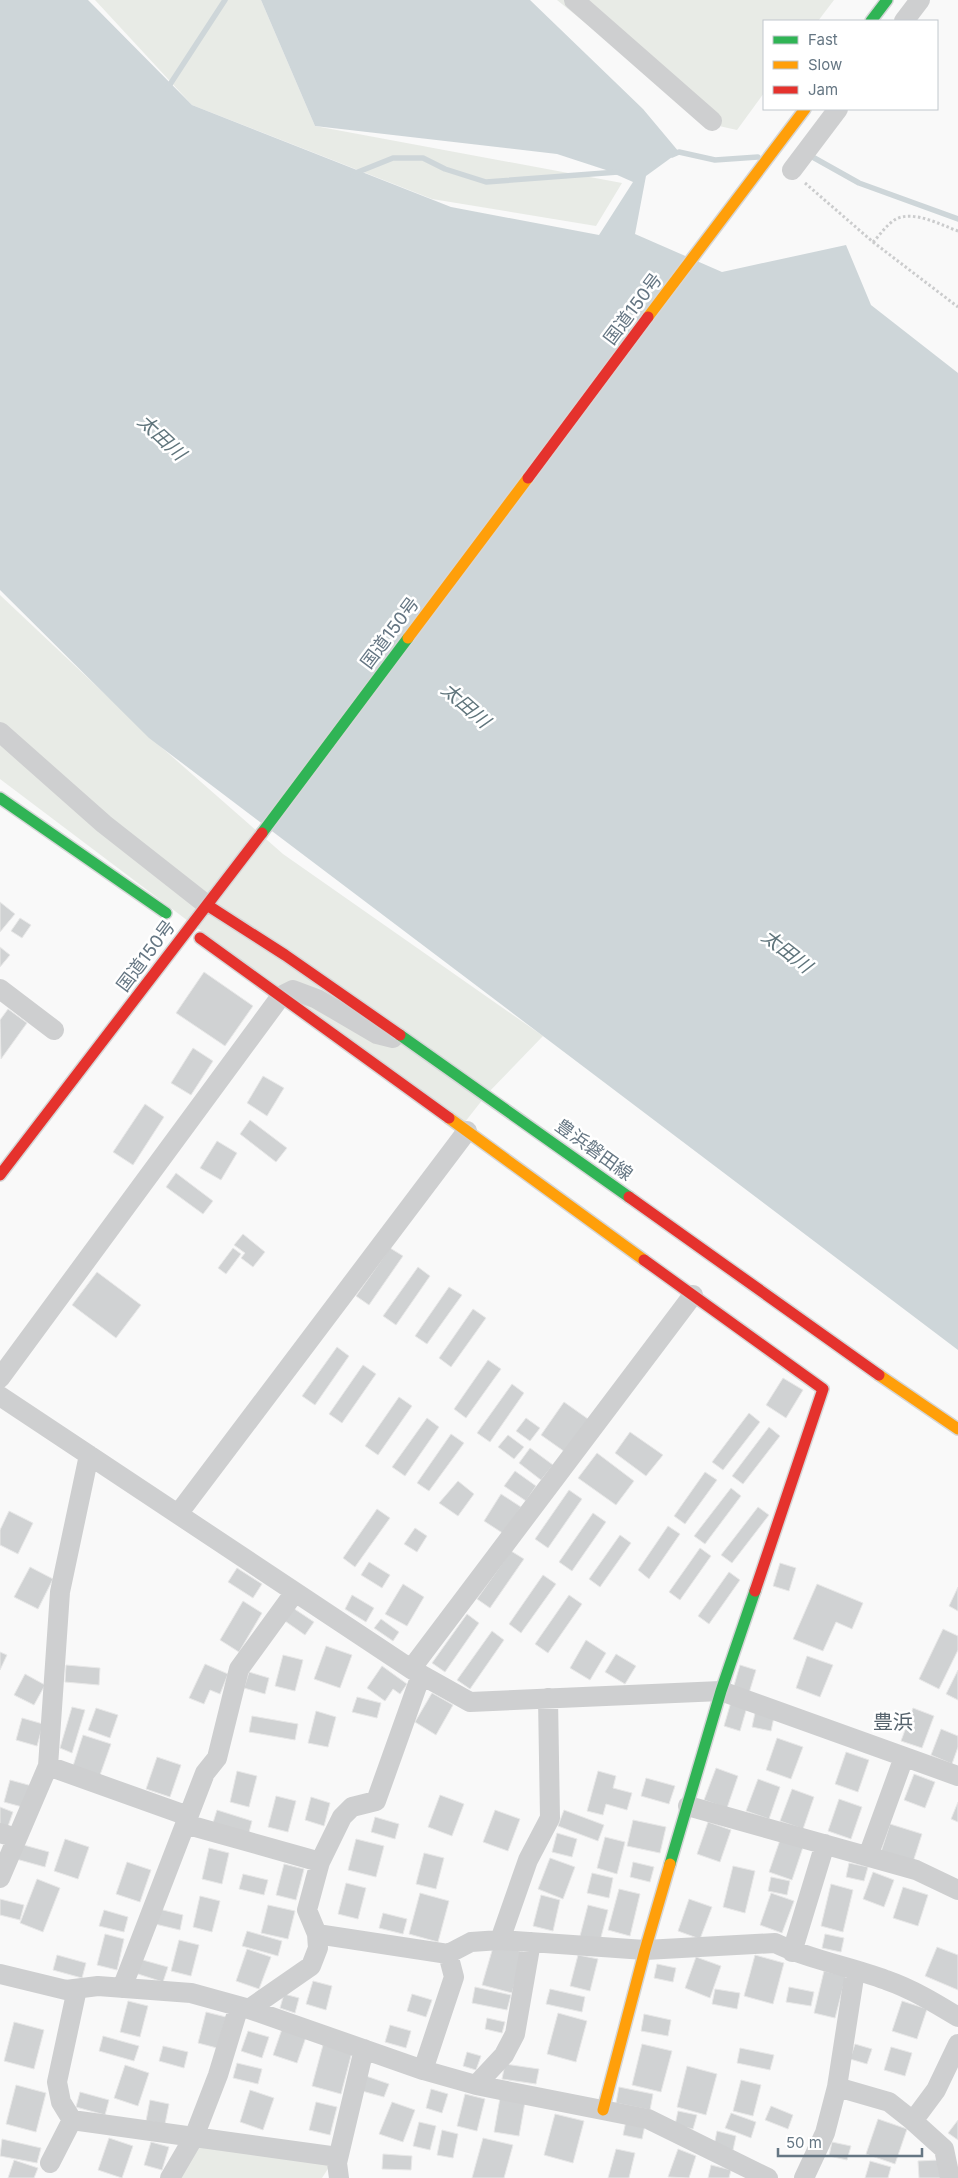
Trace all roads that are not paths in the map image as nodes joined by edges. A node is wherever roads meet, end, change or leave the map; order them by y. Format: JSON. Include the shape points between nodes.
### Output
{"nodes":[{"id":1,"x":574,"y":0,"type":"edge"},
{"id":2,"x":887,"y":0,"type":"edge"},
{"id":3,"x":920,"y":0,"type":"edge"},
{"id":4,"x":872,"y":20,"type":"edge"},
{"id":5,"x":905,"y":20,"type":"edge"},
{"id":6,"x":804,"y":110,"type":"edge"},
{"id":7,"x":837,"y":110,"type":"edge"},
{"id":8,"x":712,"y":121,"type":"dead end"},
{"id":9,"x":792,"y":170,"type":"road end"},
{"id":10,"x":0,"y":732,"type":"edge"},
{"id":11,"x":0,"y":798,"type":"edge"},
{"id":12,"x":210,"y":901,"type":"junction"},
{"id":13,"x":166,"y":913,"type":"dead end"},
{"id":14,"x":200,"y":938,"type":"dead end"},
{"id":15,"x":0,"y":989,"type":"edge"},
{"id":16,"x":281,"y":996,"type":"junction"},
{"id":17,"x":54,"y":1030,"type":"dead end"},
{"id":18,"x":412,"y":1042,"type":"junction"},
{"id":19,"x":467,"y":1131,"type":"junction"},
{"id":20,"x":0,"y":1176,"type":"edge"},
{"id":21,"x":693,"y":1295,"type":"junction"},
{"id":22,"x":0,"y":1378,"type":"edge"},
{"id":23,"x":0,"y":1396,"type":"edge"},
{"id":24,"x":958,"y":1429,"type":"edge"},
{"id":25,"x":89,"y":1455,"type":"junction"},
{"id":26,"x":178,"y":1514,"type":"junction"},
{"id":27,"x":295,"y":1592,"type":"junction"},
{"id":28,"x":416,"y":1672,"type":"junction"},
{"id":29,"x":721,"y":1691,"type":"junction"},
{"id":30,"x":548,"y":1698,"type":"junction"},
{"id":31,"x":904,"y":1757,"type":"junction"},
{"id":32,"x":48,"y":1766,"type":"junction"},
{"id":33,"x":958,"y":1776,"type":"edge"},
{"id":34,"x":688,"y":1806,"type":"junction"},
{"id":35,"x":186,"y":1820,"type":"junction"},
{"id":36,"x":8,"y":1836,"type":"edge"},
{"id":37,"x":824,"y":1844,"type":"junction"},
{"id":38,"x":868,"y":1856,"type":"junction"},
{"id":39,"x":320,"y":1862,"type":"junction"},
{"id":40,"x":0,"y":1878,"type":"edge"},
{"id":41,"x":958,"y":1890,"type":"edge"},
{"id":42,"x":317,"y":1934,"type":"junction"},
{"id":43,"x":500,"y":1940,"type":"junction"},
{"id":44,"x":531,"y":1942,"type":"junction"},
{"id":45,"x":645,"y":1950,"type":"junction"},
{"id":46,"x":792,"y":1952,"type":"junction"},
{"id":47,"x":448,"y":1954,"type":"junction"},
{"id":48,"x":855,"y":1971,"type":"junction"},
{"id":49,"x":0,"y":1974,"type":"edge"},
{"id":50,"x":122,"y":1988,"type":"junction"},
{"id":51,"x":77,"y":1989,"type":"junction"},
{"id":52,"x":244,"y":2007,"type":"junction"},
{"id":53,"x":958,"y":2017,"type":"edge"},
{"id":54,"x":958,"y":2044,"type":"edge"},
{"id":55,"x":364,"y":2049,"type":"junction"},
{"id":56,"x":423,"y":2070,"type":"junction"},
{"id":57,"x":476,"y":2086,"type":"junction"},
{"id":58,"x":837,"y":2087,"type":"junction"},
{"id":59,"x":603,"y":2110,"type":"junction"},
{"id":60,"x":72,"y":2120,"type":"junction"},
{"id":61,"x":913,"y":2121,"type":"junction"},
{"id":62,"x":194,"y":2137,"type":"junction"},
{"id":63,"x":338,"y":2157,"type":"junction"},
{"id":64,"x":50,"y":2163,"type":"dead end"},
{"id":65,"x":170,"y":2178,"type":"edge"},
{"id":66,"x":339,"y":2178,"type":"edge"},
{"id":67,"x":768,"y":2178,"type":"edge"},
{"id":68,"x":804,"y":2178,"type":"edge"},
{"id":69,"x":950,"y":2178,"type":"edge"}],
"edges":[{"from":1,"to":8,"type":"street"},
{"from":2,"to":4,"type":"main road"},
{"from":3,"to":5,"type":"street"},
{"from":6,"to":12,"type":"main road","name":"国道150号"},
{"from":7,"to":9,"type":"street"},
{"from":10,"to":12,"type":"street","via":[[104,824]]},
{"from":11,"to":13,"type":"main road"},
{"from":12,"to":18,"type":"main road","name":"豊浜磐田線"},
{"from":12,"to":20,"type":"main road","name":"国道150号"},
{"from":14,"to":16,"type":"main road"},
{"from":15,"to":17,"type":"street"},
{"from":16,"to":18,"type":"street","via":[[292,990],[301,993],[377,1034]]},
{"from":16,"to":19,"type":"main road"},
{"from":16,"to":22,"type":"street"},
{"from":18,"to":24,"type":"main road","name":"豊浜磐田線","via":[[844,1352]]},
{"from":19,"to":21,"type":"main road"},
{"from":19,"to":26,"type":"street"},
{"from":21,"to":28,"type":"street"},
{"from":21,"to":29,"type":"main road","via":[[823,1389]]},
{"from":23,"to":25,"type":"street"},
{"from":25,"to":26,"type":"street"},
{"from":25,"to":32,"type":"street","via":[[60,1592]]},
{"from":26,"to":27,"type":"street"},
{"from":27,"to":28,"type":"street"},
{"from":27,"to":35,"type":"street","via":[[239,1669],[217,1758],[205,1773]]},
{"from":28,"to":30,"type":"street","via":[[470,1702]]},
{"from":28,"to":39,"type":"street","via":[[376,1801],[352,1807],[347,1812]]},
{"from":29,"to":30,"type":"street"},
{"from":29,"to":31,"type":"street"},
{"from":29,"to":34,"type":"main road"},
{"from":30,"to":43,"type":"street","via":[[550,1818],[528,1860]]},
{"from":31,"to":33,"type":"street"},
{"from":31,"to":38,"type":"street"},
{"from":32,"to":35,"type":"street"},
{"from":32,"to":36,"type":"street"},
{"from":34,"to":37,"type":"street"},
{"from":34,"to":45,"type":"main road"},
{"from":35,"to":39,"type":"street"},
{"from":35,"to":50,"type":"street"},
{"from":36,"to":40,"type":"street"},
{"from":37,"to":38,"type":"street"},
{"from":37,"to":46,"type":"street"},
{"from":38,"to":41,"type":"street","via":[[916,1870]]},
{"from":39,"to":42,"type":"street","via":[[307,1910]]},
{"from":42,"to":47,"type":"street"},
{"from":42,"to":52,"type":"street","via":[[318,1948],[311,1966]]},
{"from":43,"to":44,"type":"street"},
{"from":43,"to":47,"type":"street","via":[[471,1942]]},
{"from":44,"to":45,"type":"street"},
{"from":44,"to":57,"type":"street","via":[[515,2034],[504,2054]]},
{"from":45,"to":46,"type":"street","via":[[775,1944]]},
{"from":45,"to":59,"type":"main road"},
{"from":46,"to":48,"type":"street"},
{"from":47,"to":56,"type":"street","via":[[454,1977]]},
{"from":48,"to":53,"type":"street","via":[[885,1979],[922,1995]]},
{"from":48,"to":58,"type":"street"},
{"from":49,"to":51,"type":"street","via":[[66,1990]]},
{"from":50,"to":51,"type":"street","via":[[98,1986]]},
{"from":50,"to":52,"type":"street","via":[[191,1993]]},
{"from":51,"to":60,"type":"street","via":[[57,2082],[61,2102]]},
{"from":52,"to":55,"type":"street"},
{"from":52,"to":62,"type":"street"},
{"from":54,"to":61,"type":"street","via":[[936,2090]]},
{"from":55,"to":56,"type":"street"},
{"from":55,"to":63,"type":"street"},
{"from":56,"to":57,"type":"street"},
{"from":57,"to":59,"type":"street"},
{"from":58,"to":61,"type":"street","via":[[889,2102]]},
{"from":58,"to":68,"type":"street","via":[[825,2133]]},
{"from":59,"to":67,"type":"street","via":[[648,2119]]},
{"from":60,"to":62,"type":"street"},
{"from":60,"to":64,"type":"street"},
{"from":61,"to":69,"type":"street","via":[[944,2150]]},
{"from":62,"to":63,"type":"street"},
{"from":62,"to":65,"type":"street"},
{"from":63,"to":66,"type":"street"}]}
